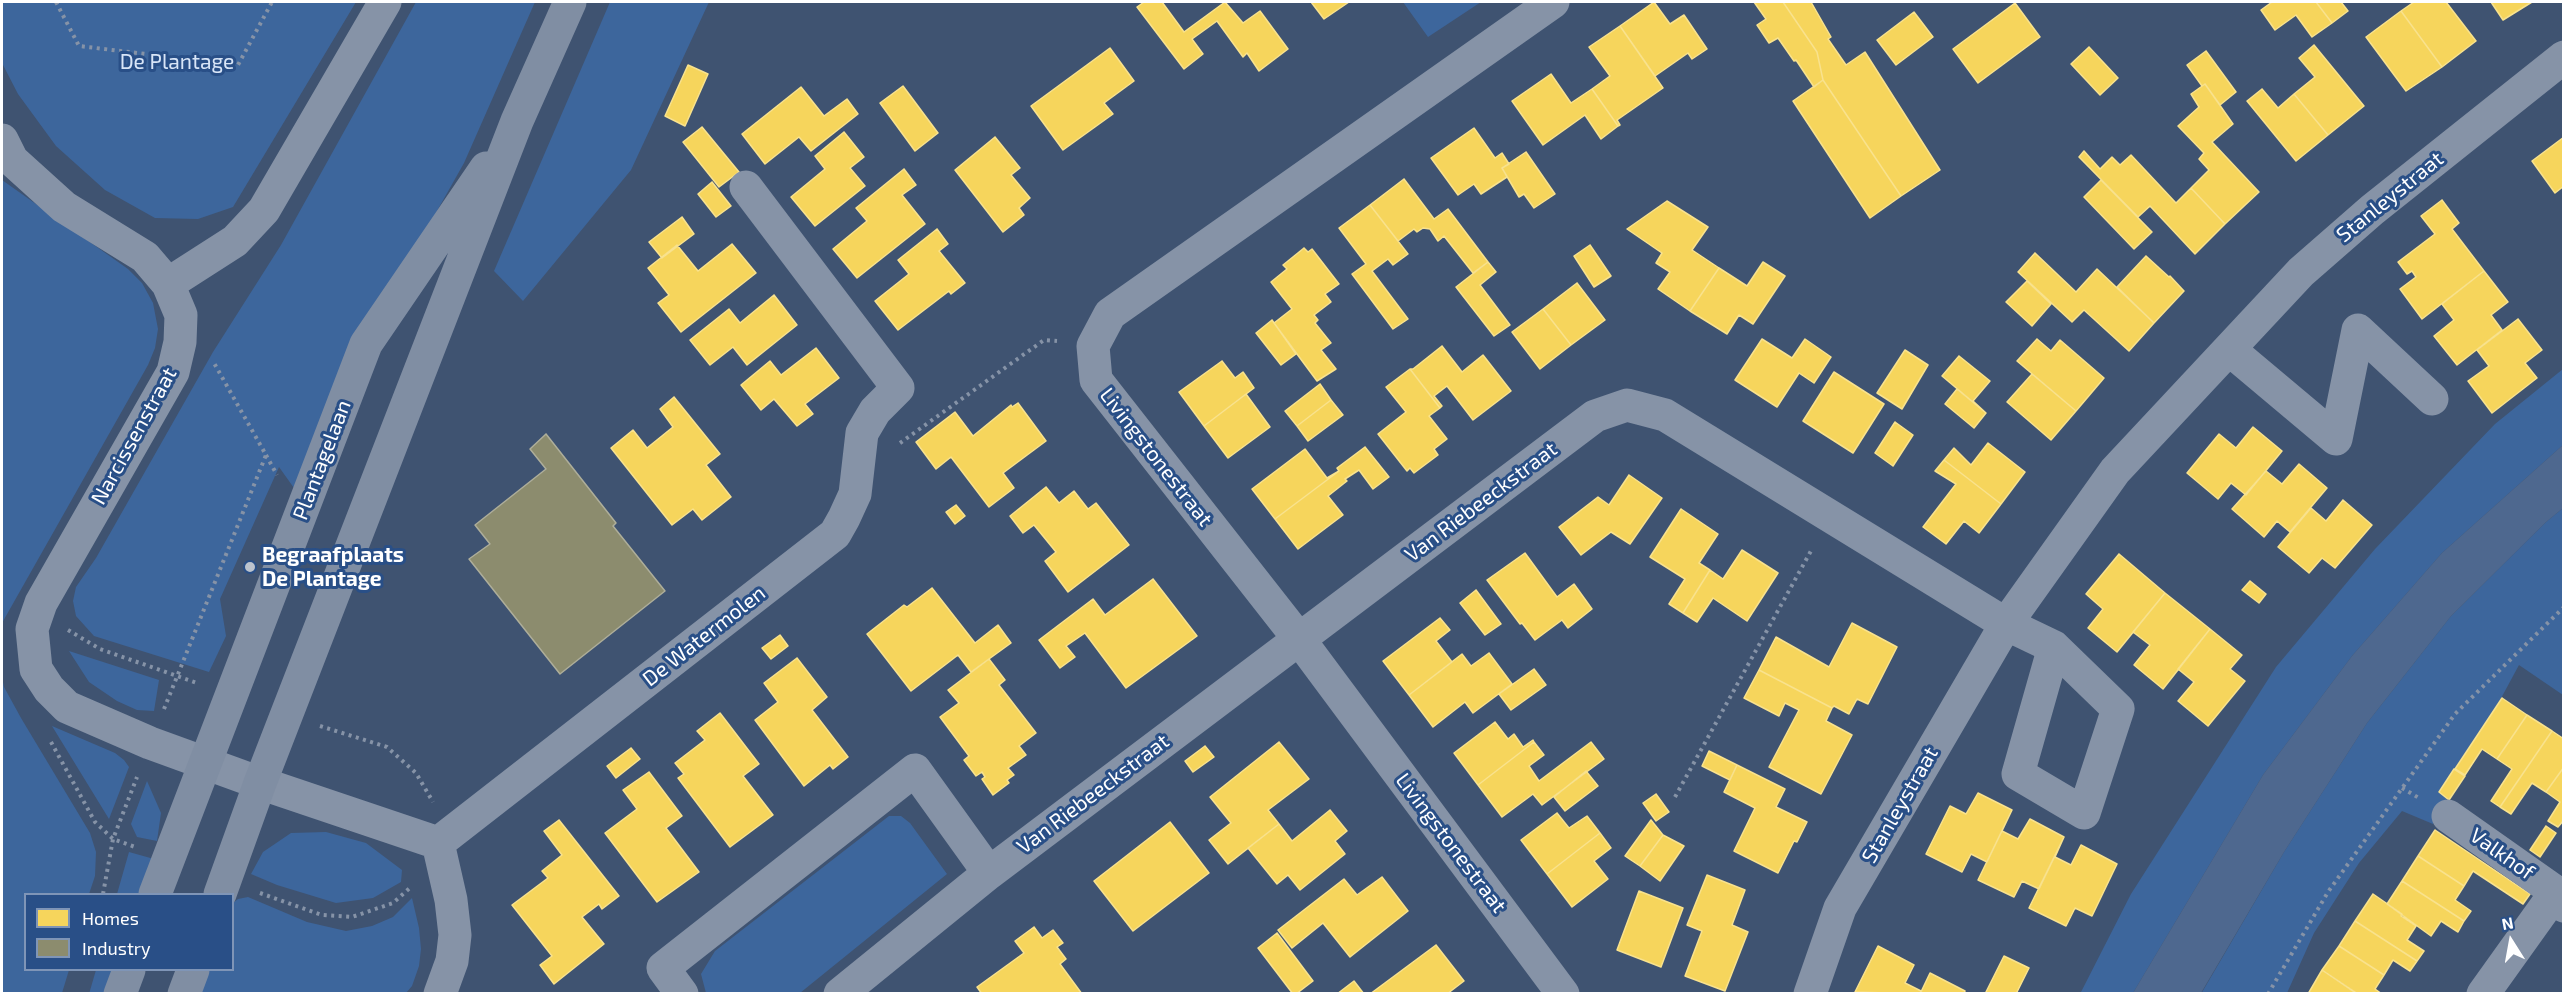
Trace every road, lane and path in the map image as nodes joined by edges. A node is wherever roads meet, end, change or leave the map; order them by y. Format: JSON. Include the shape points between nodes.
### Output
{"nodes":[{"id":1,"x":56,"y":2,"type":"edge"},
{"id":2,"x":272,"y":2,"type":"edge"},
{"id":3,"x":386,"y":2,"type":"edge"},
{"id":4,"x":570,"y":2,"type":"edge"},
{"id":5,"x":1552,"y":2,"type":"edge"},
{"id":6,"x":2564,"y":57,"type":"edge"},
{"id":7,"x":517,"y":121,"type":"junction"},
{"id":8,"x":2,"y":140,"type":"edge"},
{"id":9,"x":746,"y":187,"type":"dead end"},
{"id":10,"x":168,"y":284,"type":"junction"},
{"id":11,"x":1093,"y":346,"type":"junction"},
{"id":12,"x":2230,"y":350,"type":"junction"},
{"id":13,"x":212,"y":358,"type":"dead end"},
{"id":14,"x":2432,"y":399,"type":"dead end"},
{"id":15,"x":857,"y":474,"type":"junction"},
{"id":16,"x":1830,"y":516,"type":"junction"},
{"id":17,"x":42,"y":603,"type":"junction"},
{"id":18,"x":2564,"y":607,"type":"edge"},
{"id":19,"x":2006,"y":624,"type":"junction"},
{"id":20,"x":1299,"y":639,"type":"junction"},
{"id":21,"x":2055,"y":647,"type":"dead end"},
{"id":22,"x":178,"y":677,"type":"junction"},
{"id":23,"x":231,"y":696,"type":"junction"},
{"id":24,"x":288,"y":715,"type":"junction"},
{"id":25,"x":46,"y":732,"type":"dead end"},
{"id":26,"x":205,"y":762,"type":"junction"},
{"id":27,"x":260,"y":783,"type":"junction"},
{"id":28,"x":1675,"y":797,"type":"dead end"},
{"id":29,"x":2448,"y":816,"type":"dead end"},
{"id":30,"x":113,"y":839,"type":"junction"},
{"id":31,"x":438,"y":843,"type":"junction"},
{"id":32,"x":168,"y":860,"type":"junction"},
{"id":33,"x":988,"y":873,"type":"junction"},
{"id":34,"x":223,"y":887,"type":"edge"},
{"id":35,"x":103,"y":893,"type":"edge"},
{"id":36,"x":155,"y":893,"type":"edge"},
{"id":37,"x":2560,"y":899,"type":"edge"},
{"id":38,"x":128,"y":971,"type":"edge"},
{"id":39,"x":192,"y":971,"type":"edge"},
{"id":40,"x":120,"y":993,"type":"edge"},
{"id":41,"x":184,"y":993,"type":"edge"},
{"id":42,"x":440,"y":993,"type":"edge"},
{"id":43,"x":682,"y":993,"type":"edge"},
{"id":44,"x":840,"y":993,"type":"edge"},
{"id":45,"x":1563,"y":993,"type":"edge"},
{"id":46,"x":1810,"y":993,"type":"edge"},
{"id":47,"x":2268,"y":993,"type":"edge"},
{"id":48,"x":2483,"y":993,"type":"edge"}],
"edges":[{"from":1,"to":2,"type":"path","via":[[80,46],[238,65]]},
{"from":3,"to":10,"type":"street","via":[[264,210],[235,241]]},
{"from":4,"to":7,"type":"main road","name":"Plantagelaan"},
{"from":5,"to":11,"type":"street","via":[[1110,314]]},
{"from":6,"to":12,"type":"street","name":"Stanleystraat","via":[[2372,210],[2301,272]]},
{"from":7,"to":23,"type":"main road","name":"Plantagelaan","via":[[366,344]]},
{"from":7,"to":24,"type":"main road","name":"Plantagelaan"},
{"from":8,"to":10,"type":"street","name":"Narcissenstraat","via":[[12,160],[36,184],[64,207],[145,257]]},
{"from":9,"to":15,"type":"street","name":"De Watermolen","via":[[898,388],[874,411],[862,433]]},
{"from":10,"to":17,"type":"street","name":"Narcissenstraat","via":[[180,315],[180,342],[172,372]]},
{"from":11,"to":15,"type":"path","via":[[1044,340]]},
{"from":11,"to":20,"type":"street","name":"Livingstonestraat","via":[[1096,380]]},
{"from":12,"to":14,"type":"street","via":[[2336,439],[2358,330]]},
{"from":12,"to":19,"type":"street","name":"Stanleystraat","via":[[2115,471]]},
{"from":13,"to":22,"type":"path","via":[[266,455]]},
{"from":15,"to":31,"type":"street","name":"De Watermolen","via":[[855,494],[835,534]]},
{"from":16,"to":19,"type":"street","name":"Van Riebeeckstraat"},
{"from":16,"to":20,"type":"street","name":"Van Riebeeckstraat","via":[[1665,415],[1627,405],[1595,416]]},
{"from":16,"to":28,"type":"path"},
{"from":17,"to":22,"type":"path","via":[[67,630],[100,649]]},
{"from":17,"to":26,"type":"street","name":"Narcissenstraat","via":[[32,629],[36,669],[67,707]]},
{"from":18,"to":47,"type":"path","via":[[2456,714],[2328,892]]},
{"from":19,"to":21,"type":"street"},
{"from":19,"to":46,"type":"street","name":"Stanleystraat","via":[[1840,908]]},
{"from":20,"to":33,"type":"street","name":"Van Riebeeckstraat"},
{"from":20,"to":45,"type":"street","name":"Livingstonestraat"},
{"from":22,"to":23,"type":"path"},
{"from":23,"to":26,"type":"main road","name":"Plantagelaan"},
{"from":24,"to":27,"type":"main road","name":"Plantagelaan"},
{"from":24,"to":31,"type":"path","via":[[387,747],[416,773],[440,813]]},
{"from":25,"to":30,"type":"path","via":[[95,822]]},
{"from":26,"to":27,"type":"street"},
{"from":26,"to":32,"type":"main road","name":"Plantagelaan"},
{"from":27,"to":31,"type":"street"},
{"from":27,"to":34,"type":"main road","name":"Plantagelaan"},
{"from":29,"to":37,"type":"street","name":"Valkhof"},
{"from":30,"to":32,"type":"path"},
{"from":30,"to":35,"type":"path"},
{"from":31,"to":34,"type":"path","via":[[411,887],[393,903],[352,917],[322,915]]},
{"from":31,"to":42,"type":"street","via":[[455,935],[452,961]]},
{"from":32,"to":36,"type":"main road","name":"Plantagelaan"},
{"from":33,"to":43,"type":"street","via":[[915,770],[663,968]]},
{"from":33,"to":44,"type":"street","name":"Van Riebeeckstraat"},
{"from":37,"to":48,"type":"street","name":"Valkhof"},
{"from":38,"to":40,"type":"main road"},
{"from":39,"to":41,"type":"main road"}]}
